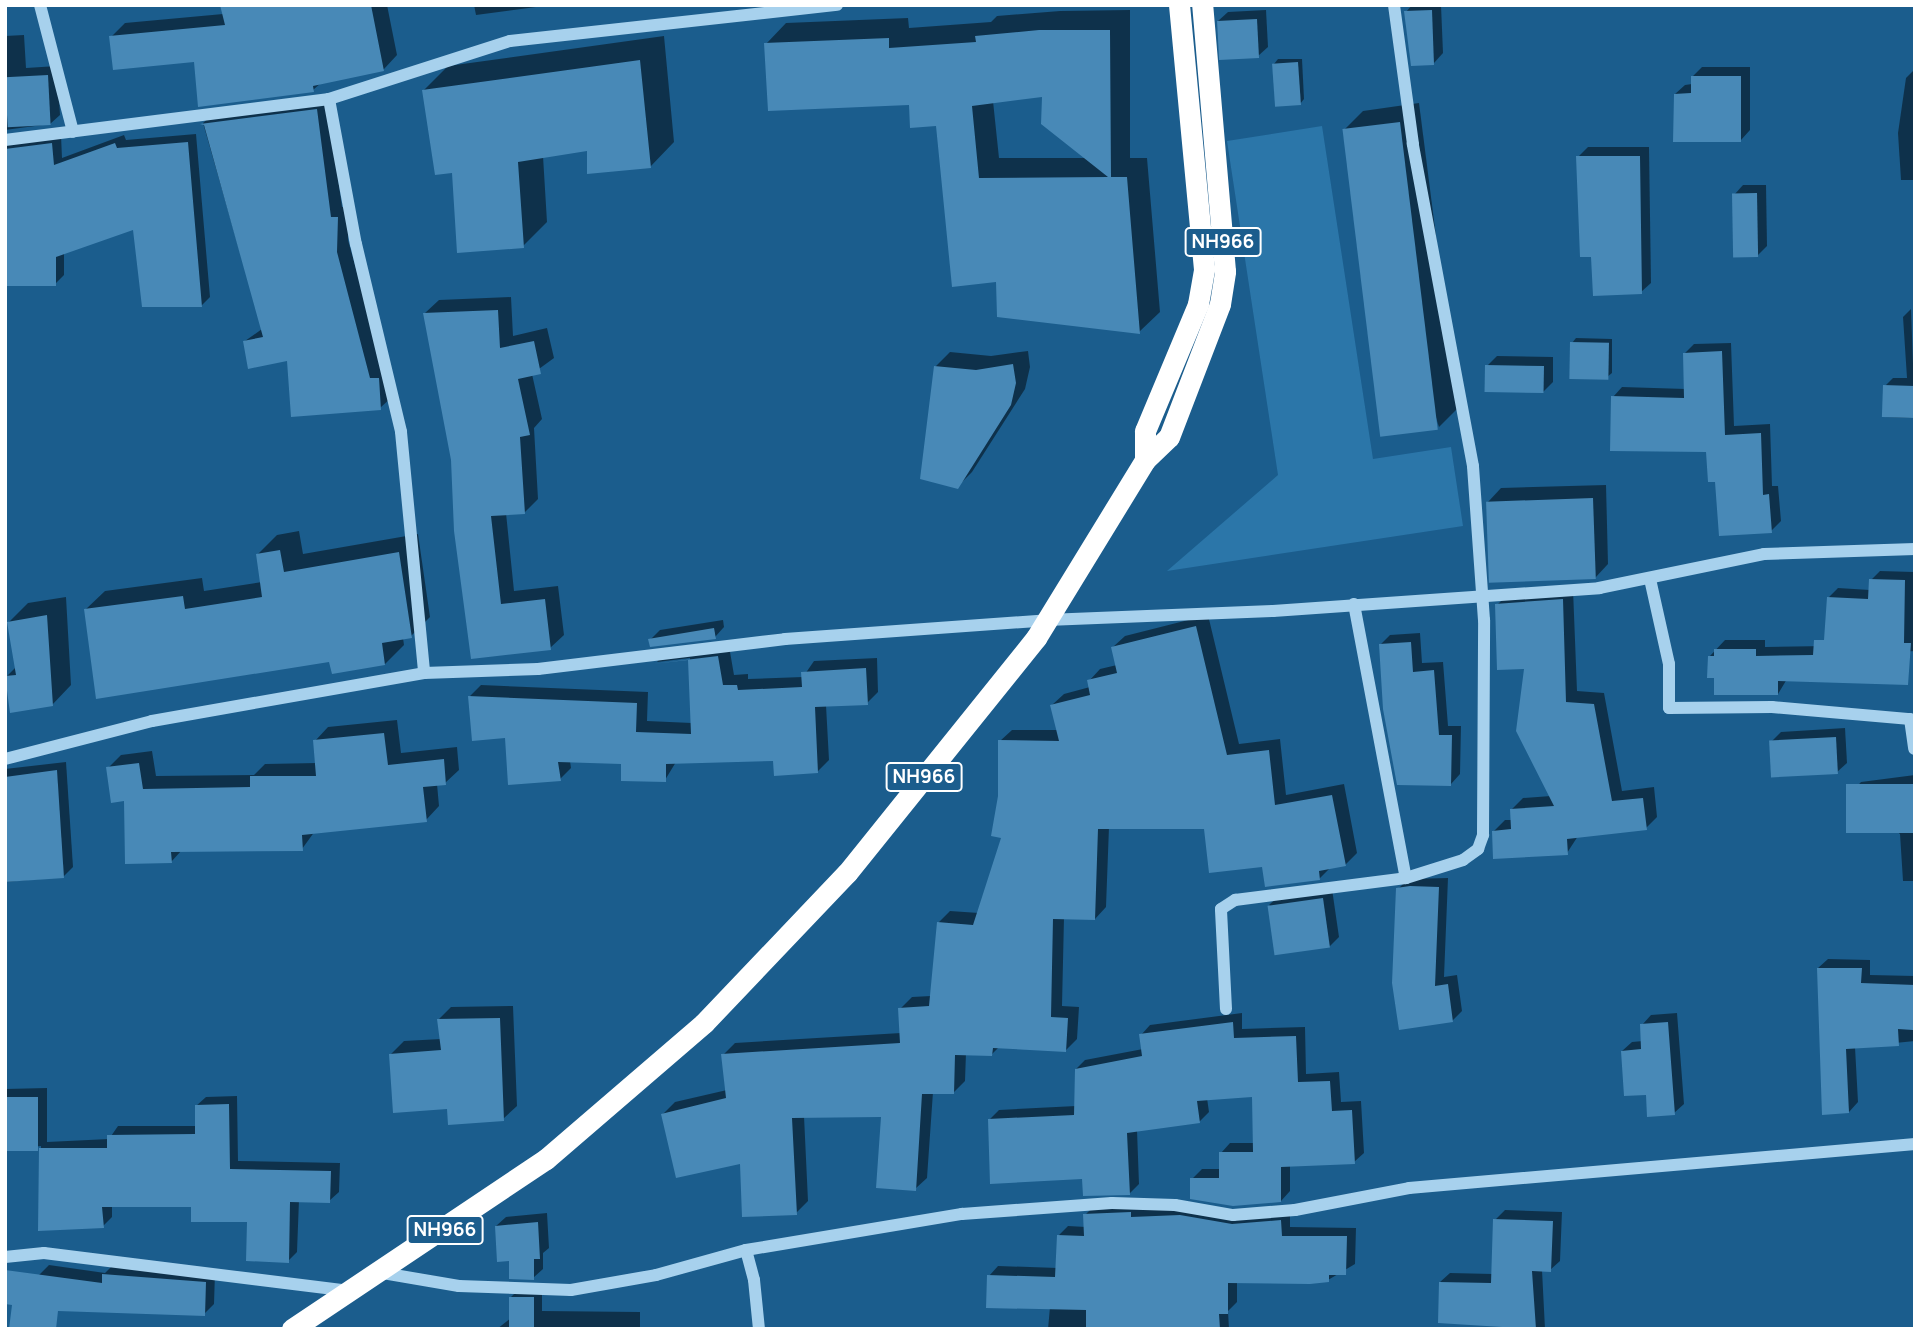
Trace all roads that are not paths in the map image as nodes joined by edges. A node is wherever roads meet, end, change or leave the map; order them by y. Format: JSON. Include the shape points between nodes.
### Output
{"nodes":[{"id":1,"x":40,"y":5,"type":"edge"},
{"id":2,"x":837,"y":5,"type":"edge"},
{"id":3,"x":1179,"y":5,"type":"edge"},
{"id":4,"x":1202,"y":5,"type":"edge"},
{"id":5,"x":1394,"y":5,"type":"edge"},
{"id":6,"x":329,"y":99,"type":"junction"},
{"id":7,"x":73,"y":132,"type":"junction"},
{"id":8,"x":5,"y":140,"type":"edge"},
{"id":9,"x":1145,"y":460,"type":"junction"},
{"id":10,"x":1915,"y":549,"type":"edge"},
{"id":11,"x":1650,"y":579,"type":"junction"},
{"id":12,"x":1481,"y":593,"type":"junction"},
{"id":13,"x":1354,"y":604,"type":"junction"},
{"id":14,"x":1047,"y":620,"type":"junction"},
{"id":15,"x":424,"y":673,"type":"junction"},
{"id":16,"x":1912,"y":719,"type":"edge"},
{"id":17,"x":1914,"y":749,"type":"edge"},
{"id":18,"x":5,"y":759,"type":"edge"},
{"id":19,"x":1406,"y":878,"type":"junction"},
{"id":20,"x":1226,"y":1009,"type":"dead end"},
{"id":21,"x":1915,"y":1144,"type":"edge"},
{"id":22,"x":746,"y":1250,"type":"junction"},
{"id":23,"x":5,"y":1257,"type":"edge"},
{"id":24,"x":377,"y":1272,"type":"junction"},
{"id":25,"x":349,"y":1291,"type":"junction"},
{"id":26,"x":292,"y":1329,"type":"edge"},
{"id":27,"x":759,"y":1329,"type":"edge"}],
"edges":[{"from":1,"to":7,"type":"street"},
{"from":2,"to":6,"type":"street","via":[[510,41]]},
{"from":3,"to":9,"type":"highway","number":"NH966","via":[[1204,269],[1198,304],[1144,431]]},
{"from":4,"to":9,"type":"highway","number":"NH966","via":[[1225,271],[1220,304],[1169,437]]},
{"from":5,"to":12,"type":"street","via":[[1410,131],[1473,466]]},
{"from":6,"to":7,"type":"street"},
{"from":6,"to":15,"type":"street","via":[[356,244],[401,432]]},
{"from":7,"to":8,"type":"street"},
{"from":9,"to":14,"type":"highway","number":"NH966"},
{"from":10,"to":11,"type":"street","via":[[1764,554]]},
{"from":11,"to":12,"type":"street","via":[[1599,588]]},
{"from":11,"to":16,"type":"street","via":[[1669,664],[1670,708],[1772,707]]},
{"from":12,"to":13,"type":"street"},
{"from":12,"to":19,"type":"street","via":[[1483,835],[1478,849],[1463,860]]},
{"from":13,"to":14,"type":"street"},
{"from":13,"to":19,"type":"street"},
{"from":14,"to":15,"type":"street","via":[[785,639],[538,669]]},
{"from":14,"to":24,"type":"highway","number":"NH966","via":[[847,873],[704,1023],[546,1159]]},
{"from":15,"to":18,"type":"street","via":[[152,721]]},
{"from":16,"to":17,"type":"street"},
{"from":19,"to":20,"type":"street","via":[[1247,897],[1222,909]]},
{"from":21,"to":22,"type":"street","via":[[1409,1188],[1295,1210],[1233,1215],[1175,1205],[1112,1203],[962,1214]]},
{"from":22,"to":24,"type":"street","via":[[656,1275],[571,1290],[459,1286]]},
{"from":22,"to":27,"type":"street","via":[[759,1307]]},
{"from":23,"to":25,"type":"street","via":[[44,1254]]},
{"from":24,"to":25,"type":"highway","number":"NH966"},
{"from":25,"to":26,"type":"highway","number":"NH966"}]}
